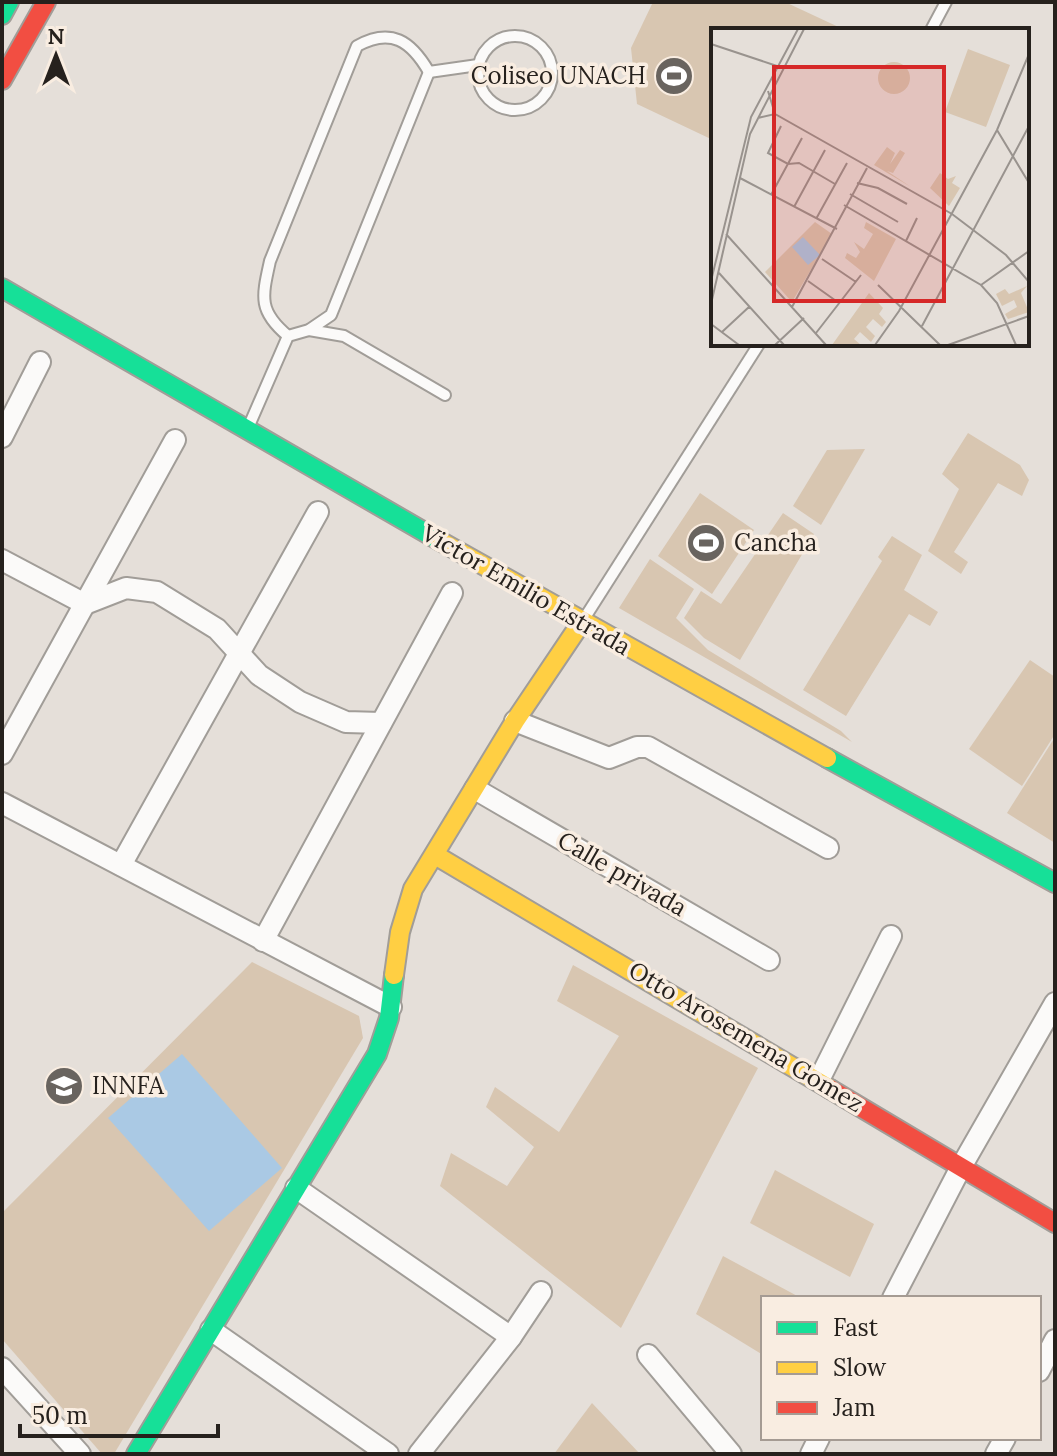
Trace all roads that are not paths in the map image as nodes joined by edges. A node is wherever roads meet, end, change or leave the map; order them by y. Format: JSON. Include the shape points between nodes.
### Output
{"nodes":[{"id":1,"x":9,"y":2,"type":"edge"},
{"id":2,"x":46,"y":2,"type":"edge"},
{"id":3,"x":946,"y":2,"type":"edge"},
{"id":4,"x":2,"y":15,"type":"edge"},
{"id":5,"x":932,"y":28,"type":"edge"},
{"id":6,"x":478,"y":65,"type":"junction"},
{"id":7,"x":429,"y":72,"type":"junction"},
{"id":8,"x":2,"y":80,"type":"edge"},
{"id":9,"x":2,"y":288,"type":"edge"},
{"id":10,"x":309,"y":330,"type":"junction"},
{"id":11,"x":288,"y":336,"type":"junction"},
{"id":12,"x":758,"y":346,"type":"edge"},
{"id":13,"x":40,"y":362,"type":"dead end"},
{"id":14,"x":445,"y":395,"type":"dead end"},
{"id":15,"x":248,"y":428,"type":"junction"},
{"id":16,"x":2,"y":437,"type":"edge"},
{"id":17,"x":175,"y":440,"type":"dead end"},
{"id":18,"x":318,"y":512,"type":"dead end"},
{"id":19,"x":2,"y":560,"type":"edge"},
{"id":20,"x":452,"y":593,"type":"dead end"},
{"id":21,"x":85,"y":604,"type":"junction"},
{"id":22,"x":581,"y":623,"type":"junction"},
{"id":23,"x":241,"y":655,"type":"junction"},
{"id":24,"x":515,"y":721,"type":"junction"},
{"id":25,"x":381,"y":723,"type":"junction"},
{"id":26,"x":2,"y":754,"type":"edge"},
{"id":27,"x":475,"y":789,"type":"junction"},
{"id":28,"x":2,"y":803,"type":"edge"},
{"id":29,"x":828,"y":848,"type":"dead end"},
{"id":30,"x":435,"y":855,"type":"junction"},
{"id":31,"x":121,"y":865,"type":"junction"},
{"id":32,"x":1055,"y":883,"type":"edge"},
{"id":33,"x":891,"y":936,"type":"dead end"},
{"id":34,"x":263,"y":941,"type":"junction"},
{"id":35,"x":769,"y":960,"type":"dead end"},
{"id":36,"x":1055,"y":1003,"type":"edge"},
{"id":37,"x":391,"y":1007,"type":"junction"},
{"id":38,"x":819,"y":1080,"type":"junction"},
{"id":39,"x":961,"y":1167,"type":"junction"},
{"id":40,"x":296,"y":1188,"type":"junction"},
{"id":41,"x":1055,"y":1223,"type":"edge"},
{"id":42,"x":541,"y":1292,"type":"dead end"},
{"id":43,"x":894,"y":1296,"type":"edge"},
{"id":44,"x":211,"y":1330,"type":"junction"},
{"id":45,"x":511,"y":1337,"type":"junction"},
{"id":46,"x":1055,"y":1340,"type":"edge"},
{"id":47,"x":648,"y":1355,"type":"dead end"},
{"id":48,"x":1041,"y":1367,"type":"edge"},
{"id":49,"x":2,"y":1368,"type":"edge"},
{"id":50,"x":80,"y":1454,"type":"edge"},
{"id":51,"x":136,"y":1454,"type":"edge"},
{"id":52,"x":388,"y":1454,"type":"edge"},
{"id":53,"x":419,"y":1454,"type":"edge"},
{"id":54,"x":731,"y":1454,"type":"edge"}],
"edges":[{"from":1,"to":4,"type":"street"},
{"from":2,"to":8,"type":"street"},
{"from":3,"to":5,"type":"lane"},
{"from":6,"to":6,"type":"lane","via":[[485,96],[504,108],[536,104],[550,86],[547,55],[531,40],[499,40]]},
{"from":6,"to":7,"type":"lane"},
{"from":7,"to":10,"type":"lane","via":[[331,315]]},
{"from":7,"to":11,"type":"lane","via":[[416,49],[392,37],[373,37],[357,46],[270,261],[263,295],[269,321]]},
{"from":9,"to":15,"type":"street","name":"Victor Emilio Estrada"},
{"from":10,"to":11,"type":"lane"},
{"from":10,"to":14,"type":"lane","via":[[344,336]]},
{"from":11,"to":15,"type":"lane"},
{"from":12,"to":22,"type":"lane"},
{"from":13,"to":16,"type":"street"},
{"from":15,"to":22,"type":"street","name":"Victor Emilio Estrada"},
{"from":17,"to":21,"type":"street"},
{"from":18,"to":23,"type":"street"},
{"from":19,"to":21,"type":"street"},
{"from":20,"to":25,"type":"street"},
{"from":21,"to":23,"type":"street","via":[[126,588],[157,592],[217,629]]},
{"from":21,"to":26,"type":"street"},
{"from":22,"to":24,"type":"street"},
{"from":22,"to":32,"type":"street","name":"Victor Emilio Estrada"},
{"from":23,"to":25,"type":"street","via":[[259,675],[300,702],[346,722]]},
{"from":23,"to":31,"type":"street"},
{"from":24,"to":27,"type":"street"},
{"from":24,"to":29,"type":"street","via":[[609,758],[648,747]]},
{"from":25,"to":34,"type":"street"},
{"from":27,"to":30,"type":"street"},
{"from":27,"to":35,"type":"street","name":"Calle privada"},
{"from":28,"to":31,"type":"street"},
{"from":30,"to":37,"type":"street","via":[[405,909],[391,978]]},
{"from":30,"to":38,"type":"street","name":"Otto Arosemena Gomez"},
{"from":31,"to":34,"type":"street"},
{"from":33,"to":38,"type":"street"},
{"from":34,"to":37,"type":"street"},
{"from":36,"to":39,"type":"street"},
{"from":37,"to":40,"type":"street","via":[[377,1054]]},
{"from":38,"to":39,"type":"street","name":"Otto Arosemena Gomez"},
{"from":39,"to":41,"type":"street","name":"Otto Arosemena Gomez"},
{"from":39,"to":43,"type":"street"},
{"from":40,"to":44,"type":"street"},
{"from":40,"to":45,"type":"street"},
{"from":42,"to":45,"type":"street"},
{"from":44,"to":51,"type":"street"},
{"from":44,"to":52,"type":"street"},
{"from":45,"to":53,"type":"street"},
{"from":46,"to":48,"type":"street"},
{"from":47,"to":54,"type":"street"},
{"from":49,"to":50,"type":"street"}]}
